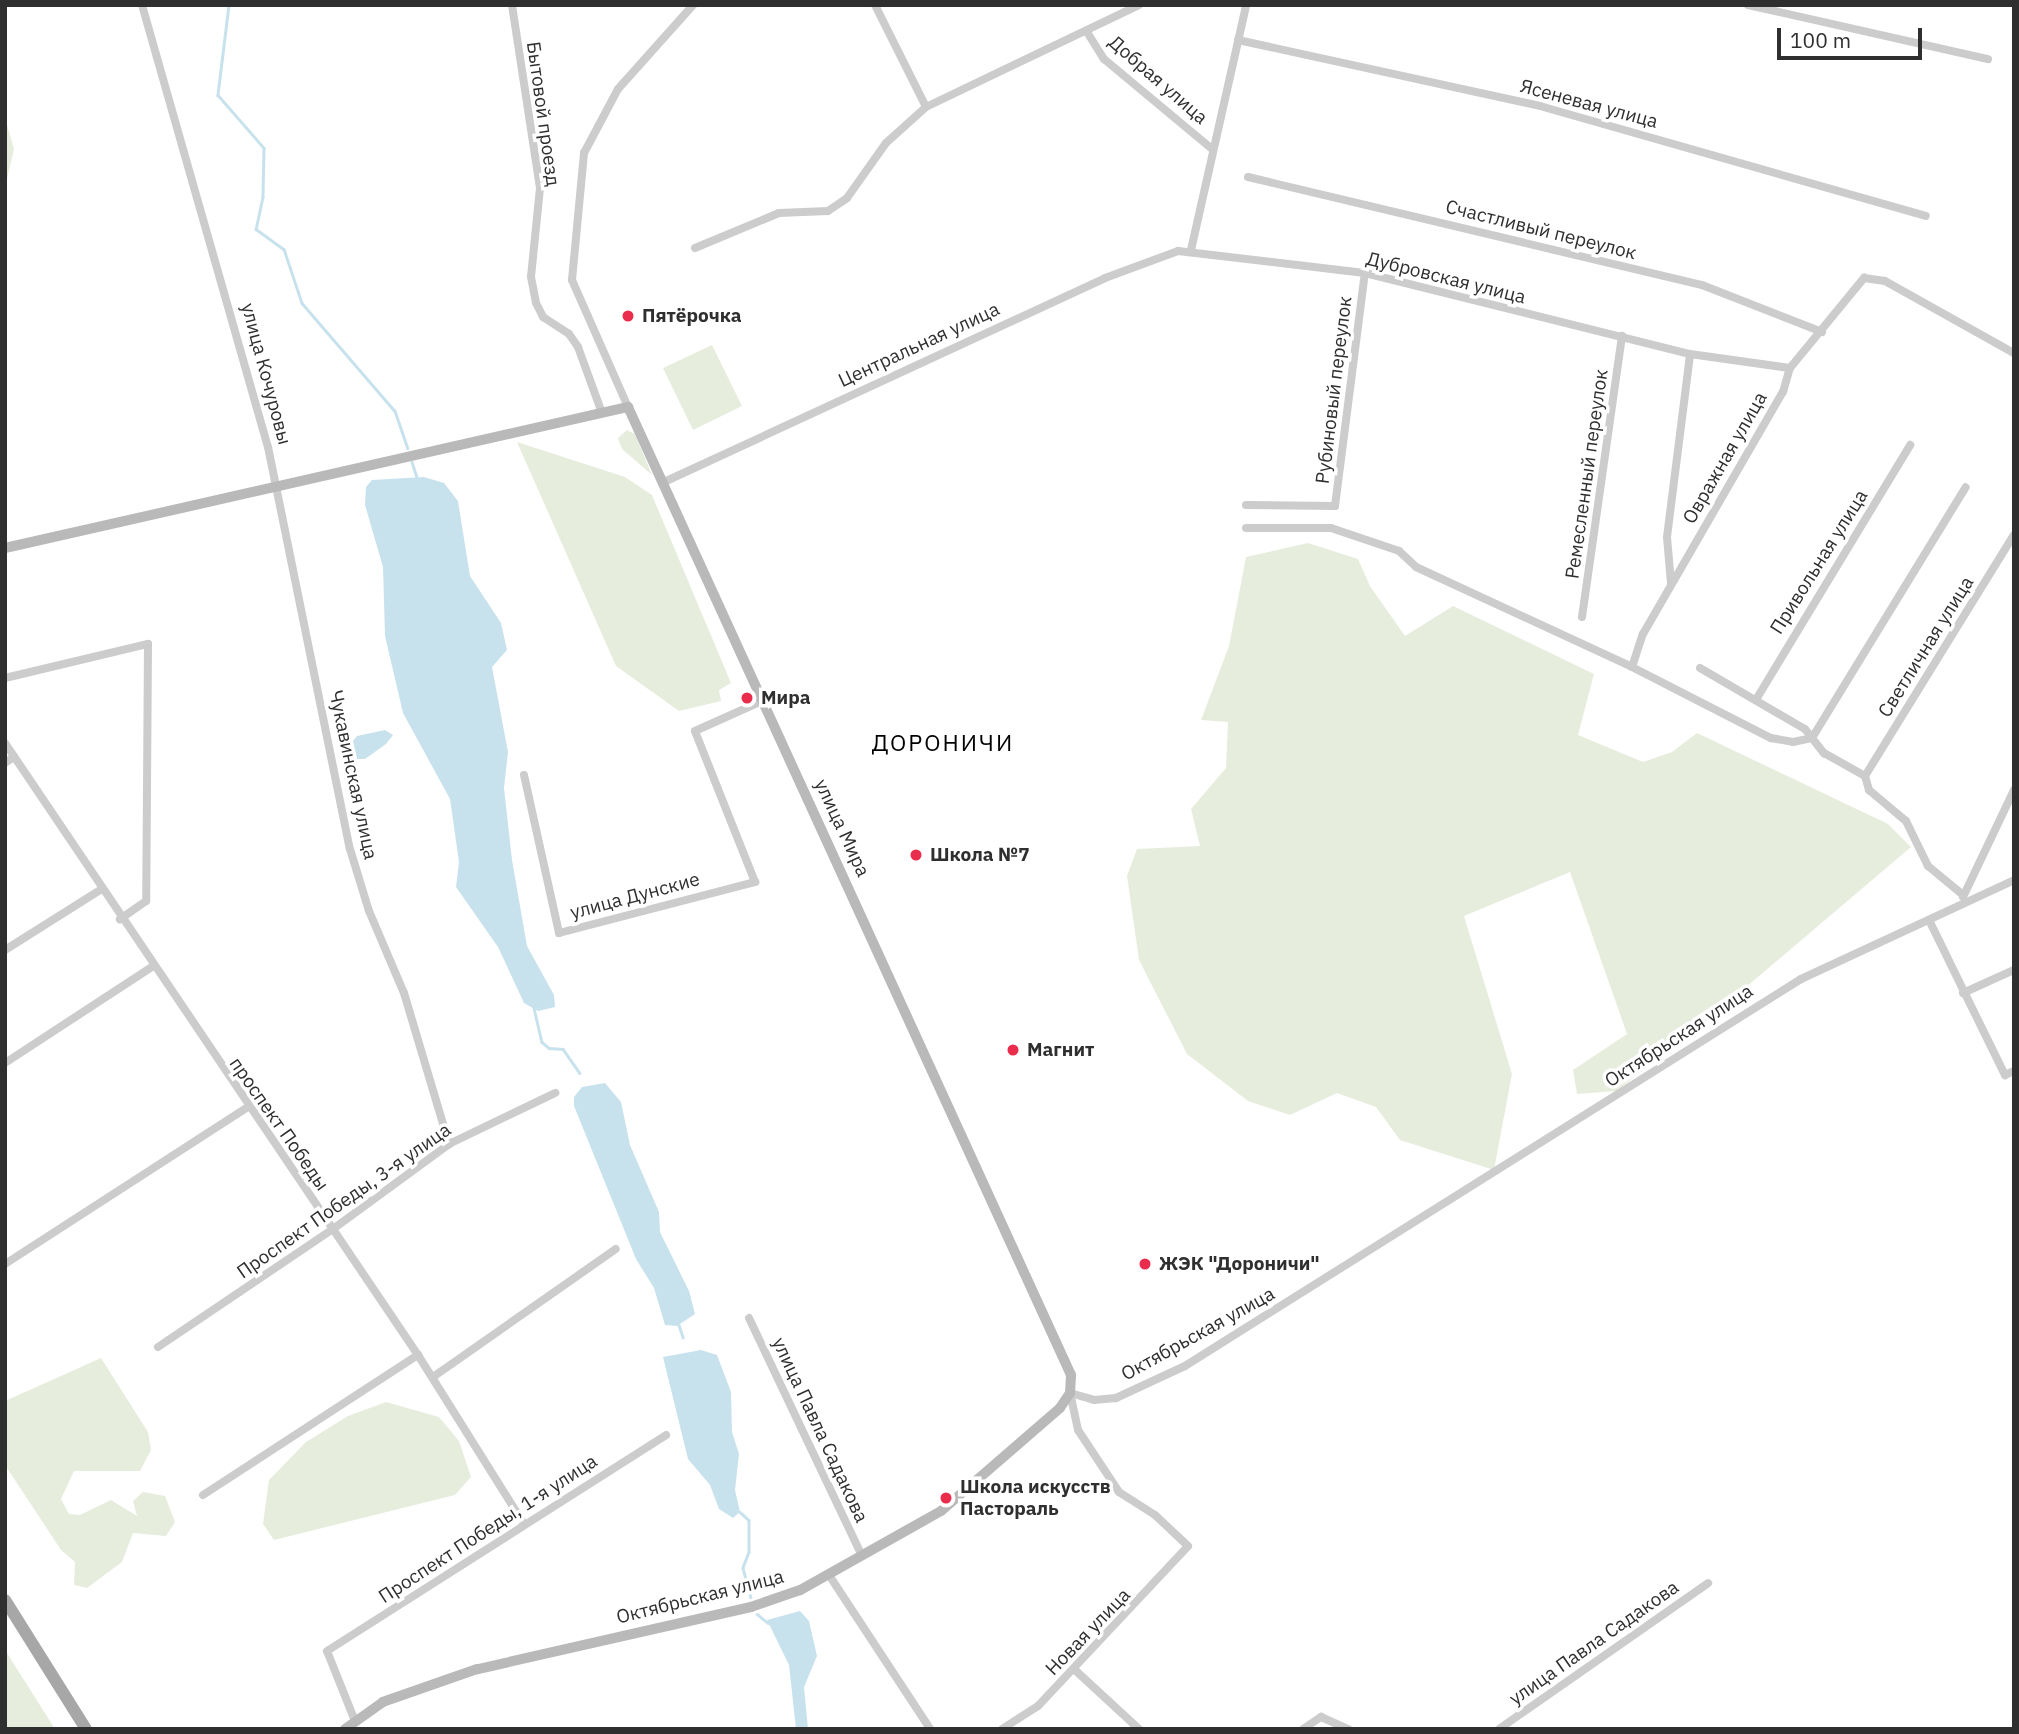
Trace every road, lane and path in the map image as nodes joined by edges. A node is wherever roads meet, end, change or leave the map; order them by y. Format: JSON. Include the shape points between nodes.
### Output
{"nodes":[{"id":1,"x":142,"y":5,"type":"edge"},
{"id":2,"x":512,"y":5,"type":"edge"},
{"id":3,"x":693,"y":5,"type":"edge"},
{"id":4,"x":875,"y":5,"type":"edge"},
{"id":5,"x":1139,"y":5,"type":"edge"},
{"id":6,"x":1246,"y":5,"type":"edge"},
{"id":7,"x":1748,"y":5,"type":"edge"},
{"id":8,"x":1087,"y":32,"type":"junction"},
{"id":9,"x":1238,"y":40,"type":"junction"},
{"id":10,"x":1988,"y":59,"type":"dead end"},
{"id":11,"x":926,"y":107,"type":"junction"},
{"id":12,"x":1212,"y":149,"type":"junction"},
{"id":13,"x":1248,"y":177,"type":"dead end"},
{"id":14,"x":1926,"y":216,"type":"dead end"},
{"id":15,"x":695,"y":248,"type":"dead end"},
{"id":16,"x":1191,"y":250,"type":"junction"},
{"id":17,"x":1365,"y":273,"type":"junction"},
{"id":18,"x":1822,"y":332,"type":"junction"},
{"id":19,"x":1622,"y":336,"type":"junction"},
{"id":20,"x":2014,"y":353,"type":"edge"},
{"id":21,"x":1690,"y":354,"type":"junction"},
{"id":22,"x":1790,"y":368,"type":"junction"},
{"id":23,"x":628,"y":407,"type":"junction"},
{"id":24,"x":602,"y":413,"type":"junction"},
{"id":25,"x":1910,"y":445,"type":"dead end"},
{"id":26,"x":664,"y":482,"type":"junction"},
{"id":27,"x":275,"y":487,"type":"junction"},
{"id":28,"x":1966,"y":487,"type":"dead end"},
{"id":29,"x":1246,"y":505,"type":"dead end"},
{"id":30,"x":1246,"y":528,"type":"dead end"},
{"id":31,"x":2014,"y":535,"type":"edge"},
{"id":32,"x":5,"y":548,"type":"edge"},
{"id":33,"x":1671,"y":583,"type":"junction"},
{"id":34,"x":1582,"y":617,"type":"dead end"},
{"id":35,"x":1632,"y":667,"type":"junction"},
{"id":36,"x":1700,"y":668,"type":"dead end"},
{"id":37,"x":5,"y":678,"type":"edge"},
{"id":38,"x":1757,"y":698,"type":"junction"},
{"id":39,"x":764,"y":700,"type":"junction"},
{"id":40,"x":1812,"y":738,"type":"junction"},
{"id":41,"x":5,"y":743,"type":"edge"},
{"id":42,"x":14,"y":757,"type":"junction"},
{"id":43,"x":5,"y":763,"type":"edge"},
{"id":44,"x":524,"y":775,"type":"dead end"},
{"id":45,"x":1865,"y":776,"type":"junction"},
{"id":46,"x":2014,"y":790,"type":"edge"},
{"id":47,"x":2014,"y":880,"type":"edge"},
{"id":48,"x":102,"y":889,"type":"junction"},
{"id":49,"x":1964,"y":895,"type":"junction"},
{"id":50,"x":1962,"y":905,"type":"junction"},
{"id":51,"x":120,"y":919,"type":"junction"},
{"id":52,"x":1929,"y":920,"type":"junction"},
{"id":53,"x":5,"y":950,"type":"edge"},
{"id":54,"x":153,"y":966,"type":"junction"},
{"id":55,"x":2014,"y":970,"type":"edge"},
{"id":56,"x":1963,"y":993,"type":"junction"},
{"id":57,"x":5,"y":1063,"type":"edge"},
{"id":58,"x":2010,"y":1073,"type":"edge"},
{"id":59,"x":555,"y":1093,"type":"dead end"},
{"id":60,"x":248,"y":1107,"type":"junction"},
{"id":61,"x":449,"y":1144,"type":"junction"},
{"id":62,"x":333,"y":1229,"type":"junction"},
{"id":63,"x":615,"y":1249,"type":"dead end"},
{"id":64,"x":5,"y":1264,"type":"edge"},
{"id":65,"x":749,"y":1318,"type":"dead end"},
{"id":66,"x":158,"y":1347,"type":"dead end"},
{"id":67,"x":418,"y":1355,"type":"junction"},
{"id":68,"x":433,"y":1377,"type":"junction"},
{"id":69,"x":1070,"y":1393,"type":"junction"},
{"id":70,"x":666,"y":1435,"type":"dead end"},
{"id":71,"x":203,"y":1495,"type":"dead end"},
{"id":72,"x":524,"y":1524,"type":"junction"},
{"id":73,"x":862,"y":1556,"type":"junction"},
{"id":74,"x":829,"y":1575,"type":"junction"},
{"id":75,"x":1708,"y":1583,"type":"dead end"},
{"id":76,"x":5,"y":1600,"type":"edge"},
{"id":77,"x":1075,"y":1670,"type":"junction"},
{"id":78,"x":355,"y":1721,"type":"junction"},
{"id":79,"x":86,"y":1729,"type":"edge"},
{"id":80,"x":345,"y":1729,"type":"edge"},
{"id":81,"x":930,"y":1729,"type":"edge"},
{"id":82,"x":1002,"y":1729,"type":"edge"},
{"id":83,"x":1139,"y":1729,"type":"edge"},
{"id":84,"x":1303,"y":1729,"type":"edge"},
{"id":85,"x":1348,"y":1729,"type":"edge"},
{"id":86,"x":1499,"y":1729,"type":"edge"}],
"edges":[{"from":1,"to":27,"type":"street","name":"улица Кочуровы","via":[[214,247]]},
{"from":2,"to":24,"type":"street","name":"Бытовой проезд","via":[[540,188],[531,277],[536,303],[543,317],[569,334],[578,347]]},
{"from":3,"to":23,"type":"street","name":"улица Мира","via":[[618,89],[584,153],[572,280]]},
{"from":4,"to":11,"type":"street"},
{"from":5,"to":8,"type":"street"},
{"from":6,"to":9,"type":"street"},
{"from":7,"to":10,"type":"street"},
{"from":8,"to":11,"type":"street"},
{"from":8,"to":12,"type":"street","name":"Добрая улица","via":[[1104,59]]},
{"from":9,"to":12,"type":"street"},
{"from":9,"to":14,"type":"street","name":"Ясеневая улица","via":[[1540,106]]},
{"from":11,"to":15,"type":"street","via":[[886,143],[847,198],[828,211],[779,213]]},
{"from":12,"to":16,"type":"street"},
{"from":13,"to":18,"type":"street","name":"Счастливый переулок","via":[[1702,285]]},
{"from":16,"to":17,"type":"street","name":"Дубровская улица"},
{"from":16,"to":26,"type":"street","name":"Центральная улица","via":[[1140,262]]},
{"from":17,"to":19,"type":"street","name":"Дубровская улица"},
{"from":17,"to":29,"type":"street","name":"Рубиновый переулок","via":[[1335,506]]},
{"from":18,"to":20,"type":"street","name":"Овражная улица","via":[[1864,278],[1885,281]]},
{"from":18,"to":22,"type":"street","name":"Овражная улица"},
{"from":19,"to":21,"type":"street","name":"Дубровская улица"},
{"from":19,"to":34,"type":"street","name":"Ремесленный переулок"},
{"from":21,"to":22,"type":"street","name":"Дубровская улица"},
{"from":21,"to":33,"type":"street","via":[[1667,537]]},
{"from":22,"to":33,"type":"street","name":"Овражная улица","via":[[1783,392]]},
{"from":23,"to":24,"type":"street"},
{"from":23,"to":26,"type":"street","name":"улица Мира"},
{"from":24,"to":27,"type":"street"},
{"from":25,"to":38,"type":"street","name":"Привольная улица"},
{"from":26,"to":39,"type":"street","name":"улица Мира"},
{"from":27,"to":32,"type":"street"},
{"from":27,"to":61,"type":"street","name":"Чукавинская улица","via":[[350,849],[369,911],[404,993]]},
{"from":28,"to":40,"type":"street"},
{"from":30,"to":35,"type":"street","via":[[1331,528],[1399,551],[1416,567]]},
{"from":31,"to":45,"type":"street","name":"Светличная улица"},
{"from":33,"to":35,"type":"street","name":"Овражная улица","via":[[1643,634]]},
{"from":35,"to":40,"type":"street","via":[[1771,738],[1793,742]]},
{"from":36,"to":38,"type":"street"},
{"from":37,"to":51,"type":"street","via":[[148,644],[146,901]]},
{"from":38,"to":40,"type":"street"},
{"from":39,"to":44,"type":"street","name":"улица Дунские","via":[[695,731],[755,881],[559,933]]},
{"from":39,"to":69,"type":"street","name":"улица Мира","via":[[1068,1364]]},
{"from":40,"to":45,"type":"street","via":[[1824,753]]},
{"from":41,"to":42,"type":"street","name":"проспект Победы"},
{"from":42,"to":43,"type":"street"},
{"from":42,"to":48,"type":"street","name":"проспект Победы"},
{"from":45,"to":49,"type":"street","via":[[1869,790],[1906,821],[1928,866]]},
{"from":46,"to":49,"type":"street"},
{"from":47,"to":50,"type":"street","name":"Октябрьская улица"},
{"from":48,"to":51,"type":"street","name":"проспект Победы"},
{"from":48,"to":53,"type":"street"},
{"from":49,"to":50,"type":"street"},
{"from":50,"to":52,"type":"street","name":"Октябрьская улица"},
{"from":51,"to":54,"type":"street","name":"проспект Победы"},
{"from":52,"to":56,"type":"street"},
{"from":52,"to":69,"type":"street","name":"Октябрьская улица","via":[[1801,979],[1185,1366],[1116,1398],[1094,1400]]},
{"from":54,"to":57,"type":"street"},
{"from":54,"to":60,"type":"street","name":"проспект Победы"},
{"from":55,"to":56,"type":"street"},
{"from":56,"to":58,"type":"street"},
{"from":59,"to":61,"type":"street","name":"Проспект Победы, 3-я улица"},
{"from":60,"to":62,"type":"street","name":"проспект Победы"},
{"from":60,"to":64,"type":"street"},
{"from":61,"to":62,"type":"street","name":"Проспект Победы, 3-я улица"},
{"from":62,"to":66,"type":"street","name":"Проспект Победы, 3-я улица"},
{"from":62,"to":67,"type":"street","name":"проспект Победы"},
{"from":63,"to":68,"type":"street"},
{"from":65,"to":73,"type":"street","name":"улица Павла Садакова"},
{"from":67,"to":68,"type":"street","name":"проспект Победы"},
{"from":67,"to":71,"type":"street"},
{"from":68,"to":72,"type":"street","name":"проспект Победы"},
{"from":69,"to":73,"type":"street","name":"Октябрьская улица","via":[[1060,1408],[941,1511]]},
{"from":69,"to":77,"type":"street","name":"Новая улица","via":[[1078,1430],[1119,1492],[1188,1546]]},
{"from":70,"to":72,"type":"street","name":"Проспект Победы, 1-я улица"},
{"from":72,"to":78,"type":"street","name":"Проспект Победы, 1-я улица","via":[[327,1651]]},
{"from":73,"to":74,"type":"street","name":"Октябрьская улица"},
{"from":74,"to":78,"type":"street","name":"Октябрьская улица","via":[[773,1601],[477,1670],[383,1702]]},
{"from":74,"to":81,"type":"street"},
{"from":75,"to":86,"type":"street","name":"улица Павла Садакова"},
{"from":76,"to":79,"type":"main road"},
{"from":77,"to":82,"type":"street","name":"Новая улица","via":[[1038,1706]]},
{"from":77,"to":83,"type":"street"},
{"from":78,"to":80,"type":"street","name":"Октябрьская улица"},
{"from":84,"to":85,"type":"street","via":[[1321,1717]]}]}
